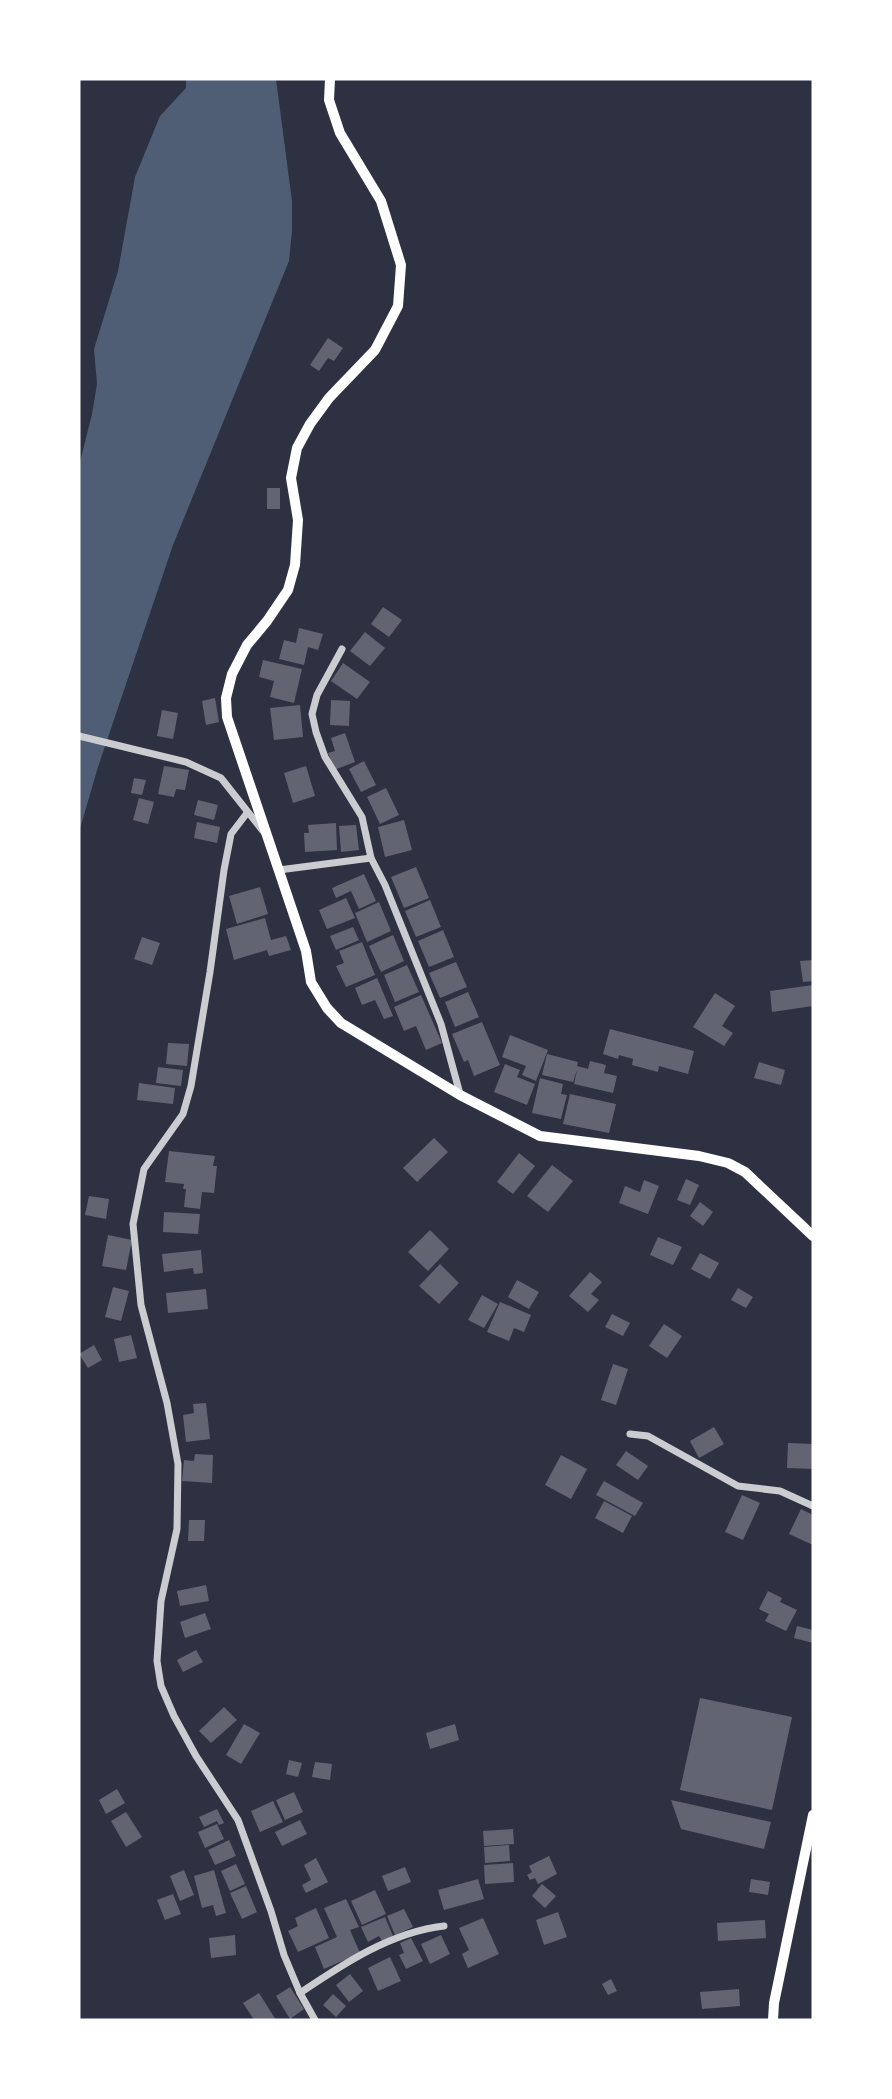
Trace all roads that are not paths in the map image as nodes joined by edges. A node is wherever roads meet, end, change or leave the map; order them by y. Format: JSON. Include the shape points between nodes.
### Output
{"nodes":[{"id":1,"x":330,"y":79,"type":"edge"},
{"id":2,"x":342,"y":649,"type":"dead end"},
{"id":3,"x":79,"y":736,"type":"edge"},
{"id":4,"x":247,"y":813,"type":"junction"},
{"id":5,"x":268,"y":837,"type":"junction"},
{"id":6,"x":371,"y":858,"type":"junction"},
{"id":7,"x":279,"y":870,"type":"junction"},
{"id":8,"x":460,"y":1095,"type":"junction"},
{"id":9,"x":813,"y":1236,"type":"edge"},
{"id":10,"x":630,"y":1434,"type":"dead end"},
{"id":11,"x":813,"y":1506,"type":"edge"},
{"id":12,"x":813,"y":1815,"type":"edge"},
{"id":13,"x":444,"y":1926,"type":"dead end"},
{"id":14,"x":300,"y":1993,"type":"junction"},
{"id":15,"x":315,"y":2020,"type":"edge"},
{"id":16,"x":773,"y":2020,"type":"edge"}],
"edges":[{"from":1,"to":5,"type":"main road","via":[[329,100],[340,133],[381,201],[401,265],[398,306],[375,350],[328,398],[297,448],[291,478],[298,520],[296,554],[288,590],[247,645],[226,698],[227,717]]},
{"from":2,"to":6,"type":"street","via":[[312,714],[325,757],[362,817]]},
{"from":3,"to":4,"type":"street","via":[[186,762],[221,778]]},
{"from":4,"to":5,"type":"street"},
{"from":4,"to":14,"type":"street","via":[[231,834],[191,1086],[183,1114],[144,1169],[133,1224],[141,1305],[178,1464],[177,1529],[160,1612],[156,1661],[161,1686],[196,1756],[237,1820]]},
{"from":5,"to":7,"type":"main road"},
{"from":6,"to":7,"type":"street"},
{"from":6,"to":8,"type":"street","via":[[434,1005]]},
{"from":7,"to":8,"type":"main road","via":[[306,951],[311,982],[327,1008],[341,1023]]},
{"from":8,"to":9,"type":"main road","via":[[540,1136],[728,1163],[745,1172]]},
{"from":10,"to":11,"type":"street","via":[[648,1436],[738,1486],[780,1491]]},
{"from":12,"to":16,"type":"main road"},
{"from":13,"to":14,"type":"street","via":[[389,1942]]},
{"from":14,"to":15,"type":"street"}]}
